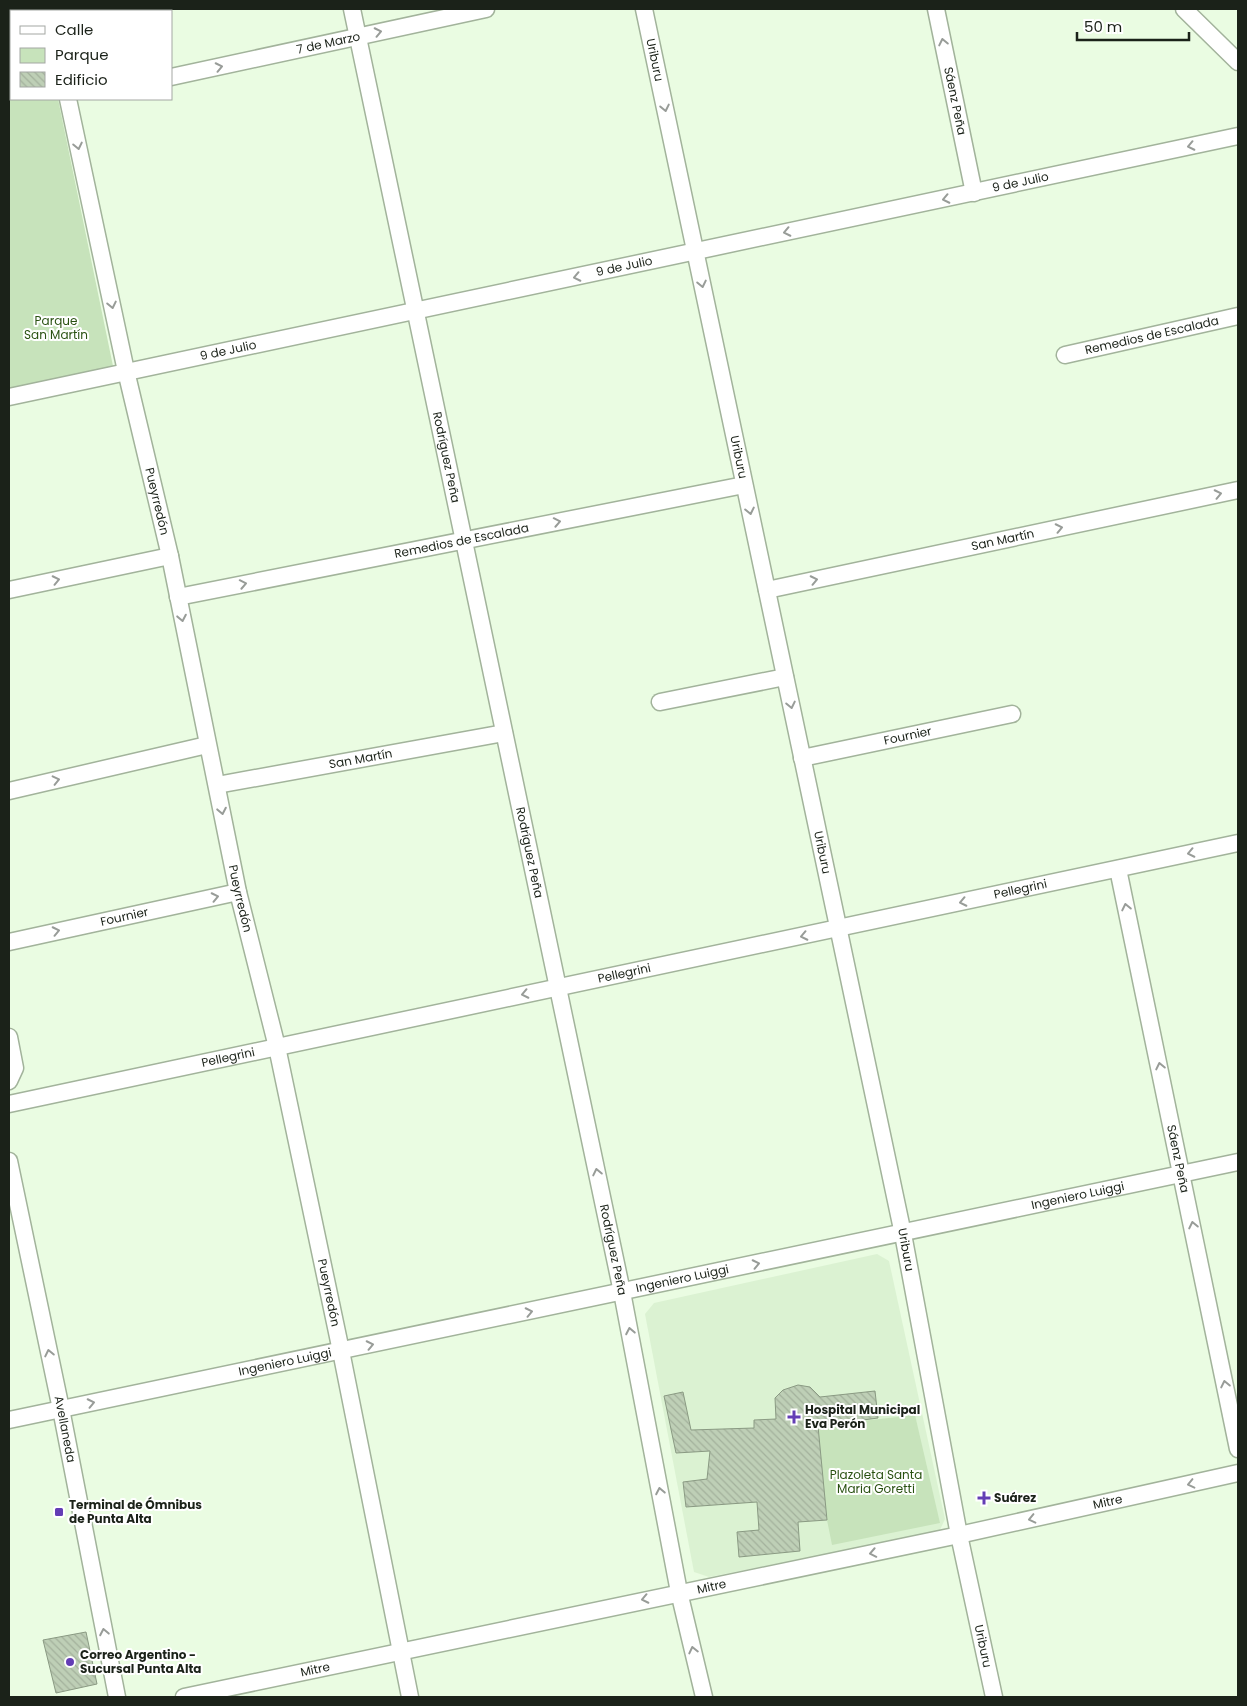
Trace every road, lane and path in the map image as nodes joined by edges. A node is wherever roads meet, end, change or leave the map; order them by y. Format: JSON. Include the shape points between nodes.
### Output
{"nodes":[{"id":1,"x":352,"y":9,"type":"edge"},
{"id":2,"x":486,"y":9,"type":"edge"},
{"id":3,"x":644,"y":9,"type":"edge"},
{"id":4,"x":936,"y":9,"type":"edge"},
{"id":5,"x":1184,"y":9,"type":"edge"},
{"id":6,"x":358,"y":37,"type":"junction"},
{"id":7,"x":1236,"y":59,"type":"edge"},
{"id":8,"x":1238,"y":74,"type":"edge"},
{"id":9,"x":172,"y":77,"type":"edge"},
{"id":10,"x":68,"y":100,"type":"edge"},
{"id":11,"x":1238,"y":136,"type":"edge"},
{"id":12,"x":974,"y":193,"type":"junction"},
{"id":13,"x":695,"y":252,"type":"junction"},
{"id":14,"x":415,"y":311,"type":"junction"},
{"id":15,"x":1238,"y":316,"type":"edge"},
{"id":16,"x":1065,"y":355,"type":"dead end"},
{"id":17,"x":126,"y":371,"type":"junction"},
{"id":18,"x":9,"y":397,"type":"edge"},
{"id":19,"x":744,"y":485,"type":"junction"},
{"id":20,"x":1238,"y":490,"type":"edge"},
{"id":21,"x":464,"y":540,"type":"junction"},
{"id":22,"x":170,"y":556,"type":"junction"},
{"id":23,"x":9,"y":590,"type":"edge"},
{"id":24,"x":767,"y":590,"type":"junction"},
{"id":25,"x":178,"y":597,"type":"junction"},
{"id":26,"x":785,"y":677,"type":"junction"},
{"id":27,"x":660,"y":702,"type":"dead end"},
{"id":28,"x":1012,"y":714,"type":"dead end"},
{"id":29,"x":504,"y":733,"type":"junction"},
{"id":30,"x":207,"y":745,"type":"junction"},
{"id":31,"x":802,"y":758,"type":"junction"},
{"id":32,"x":217,"y":786,"type":"junction"},
{"id":33,"x":9,"y":791,"type":"edge"},
{"id":34,"x":1238,"y":843,"type":"edge"},
{"id":35,"x":1118,"y":869,"type":"junction"},
{"id":36,"x":238,"y":892,"type":"junction"},
{"id":37,"x":838,"y":928,"type":"junction"},
{"id":38,"x":9,"y":942,"type":"edge"},
{"id":39,"x":558,"y":988,"type":"junction"},
{"id":40,"x":9,"y":1037,"type":"edge"},
{"id":41,"x":277,"y":1047,"type":"junction"},
{"id":42,"x":9,"y":1081,"type":"edge"},
{"id":43,"x":9,"y":1104,"type":"edge"},
{"id":44,"x":9,"y":1161,"type":"edge"},
{"id":45,"x":1238,"y":1162,"type":"edge"},
{"id":46,"x":1182,"y":1176,"type":"junction"},
{"id":47,"x":903,"y":1234,"type":"junction"},
{"id":48,"x":622,"y":1292,"type":"junction"},
{"id":49,"x":341,"y":1351,"type":"junction"},
{"id":50,"x":61,"y":1410,"type":"junction"},
{"id":51,"x":9,"y":1420,"type":"edge"},
{"id":52,"x":1238,"y":1449,"type":"edge"},
{"id":53,"x":1238,"y":1473,"type":"edge"},
{"id":54,"x":958,"y":1535,"type":"junction"},
{"id":55,"x":679,"y":1592,"type":"junction"},
{"id":56,"x":399,"y":1651,"type":"junction"},
{"id":57,"x":117,"y":1697,"type":"edge"},
{"id":58,"x":184,"y":1697,"type":"edge"},
{"id":59,"x":410,"y":1697,"type":"edge"},
{"id":60,"x":704,"y":1697,"type":"edge"},
{"id":61,"x":994,"y":1697,"type":"edge"}],
"edges":[{"from":1,"to":6,"type":"street","name":"Rodríguez Peña"},
{"from":6,"to":2,"type":"street","name":"7 de Marzo","one_way":true},
{"from":3,"to":13,"type":"street","name":"Uriburu","one_way":true},
{"from":12,"to":4,"type":"street","name":"Sáenz Peña","one_way":true},
{"from":5,"to":7,"type":"street"},
{"from":9,"to":6,"type":"street","name":"7 de Marzo","one_way":true},
{"from":6,"to":14,"type":"street","name":"Rodríguez Peña"},
{"from":7,"to":8,"type":"street"},
{"from":10,"to":17,"type":"street","name":"Pueyrredón","one_way":true},
{"from":11,"to":12,"type":"street","name":"9 de Julio","one_way":true},
{"from":12,"to":13,"type":"street","name":"9 de Julio","one_way":true},
{"from":13,"to":14,"type":"street","name":"9 de Julio","one_way":true},
{"from":13,"to":19,"type":"street","name":"Uriburu","one_way":true},
{"from":14,"to":17,"type":"street","name":"9 de Julio"},
{"from":14,"to":21,"type":"street","name":"Rodríguez Peña"},
{"from":15,"to":16,"type":"street","name":"Remedios de Escalada"},
{"from":17,"to":18,"type":"street","name":"9 de Julio"},
{"from":17,"to":22,"type":"street","name":"Pueyrredón"},
{"from":21,"to":19,"type":"street","name":"Remedios de Escalada","one_way":true},
{"from":19,"to":24,"type":"street","name":"Uriburu","one_way":true},
{"from":24,"to":20,"type":"street","name":"San Martín","one_way":true},
{"from":25,"to":21,"type":"street","name":"Remedios de Escalada","one_way":true},
{"from":21,"to":29,"type":"street","name":"Rodríguez Peña"},
{"from":23,"to":22,"type":"street","one_way":true},
{"from":22,"to":25,"type":"street","name":"Pueyrredón"},
{"from":24,"to":26,"type":"street","name":"Uriburu"},
{"from":25,"to":30,"type":"street","name":"Pueyrredón","one_way":true},
{"from":26,"to":27,"type":"street"},
{"from":26,"to":31,"type":"street","name":"Uriburu","one_way":true},
{"from":28,"to":31,"type":"street","name":"Fournier"},
{"from":29,"to":32,"type":"street","name":"San Martín"},
{"from":29,"to":39,"type":"street","name":"Rodríguez Peña"},
{"from":30,"to":32,"type":"street","name":"Pueyrredón"},
{"from":33,"to":30,"type":"street","one_way":true},
{"from":31,"to":37,"type":"street","name":"Uriburu"},
{"from":32,"to":36,"type":"street","name":"Pueyrredón","one_way":true},
{"from":34,"to":35,"type":"street","name":"Pellegrini","one_way":true},
{"from":35,"to":37,"type":"street","name":"Pellegrini","one_way":true},
{"from":46,"to":35,"type":"street","name":"Sáenz Peña","one_way":true},
{"from":38,"to":36,"type":"street","name":"Fournier","one_way":true},
{"from":36,"to":41,"type":"street","name":"Pueyrredón"},
{"from":37,"to":39,"type":"street","name":"Pellegrini","one_way":true},
{"from":37,"to":47,"type":"street","name":"Uriburu"},
{"from":39,"to":41,"type":"street","name":"Pellegrini","one_way":true},
{"from":48,"to":39,"type":"street","name":"Rodríguez Peña","one_way":true},
{"from":40,"to":42,"type":"street","via":[[15,1068]]},
{"from":41,"to":43,"type":"street","name":"Pellegrini"},
{"from":41,"to":49,"type":"street","name":"Pueyrredón"},
{"from":50,"to":44,"type":"street","name":"Avellaneda","one_way":true},
{"from":45,"to":46,"type":"street","name":"Ingeniero Luiggi"},
{"from":46,"to":47,"type":"street","name":"Ingeniero Luiggi"},
{"from":52,"to":46,"type":"street","name":"Sáenz Peña","one_way":true},
{"from":48,"to":47,"type":"street","name":"Ingeniero Luiggi","one_way":true},
{"from":47,"to":54,"type":"street","name":"Uriburu"},
{"from":49,"to":48,"type":"street","name":"Ingeniero Luiggi","one_way":true},
{"from":55,"to":48,"type":"street","name":"Rodríguez Peña","one_way":true},
{"from":50,"to":49,"type":"street","name":"Ingeniero Luiggi","one_way":true},
{"from":49,"to":56,"type":"street","name":"Pueyrredón"},
{"from":50,"to":51,"type":"street","name":"Ingeniero Luiggi"},
{"from":57,"to":50,"type":"street","name":"Avellaneda","one_way":true},
{"from":53,"to":54,"type":"street","name":"Mitre","one_way":true},
{"from":54,"to":55,"type":"street","name":"Mitre","one_way":true},
{"from":54,"to":61,"type":"street","name":"Uriburu"},
{"from":55,"to":56,"type":"street","name":"Mitre","one_way":true},
{"from":60,"to":55,"type":"street","name":"Rodríguez Peña","one_way":true},
{"from":56,"to":58,"type":"street","name":"Mitre"},
{"from":56,"to":59,"type":"street","name":"Pueyrredón"}]}
